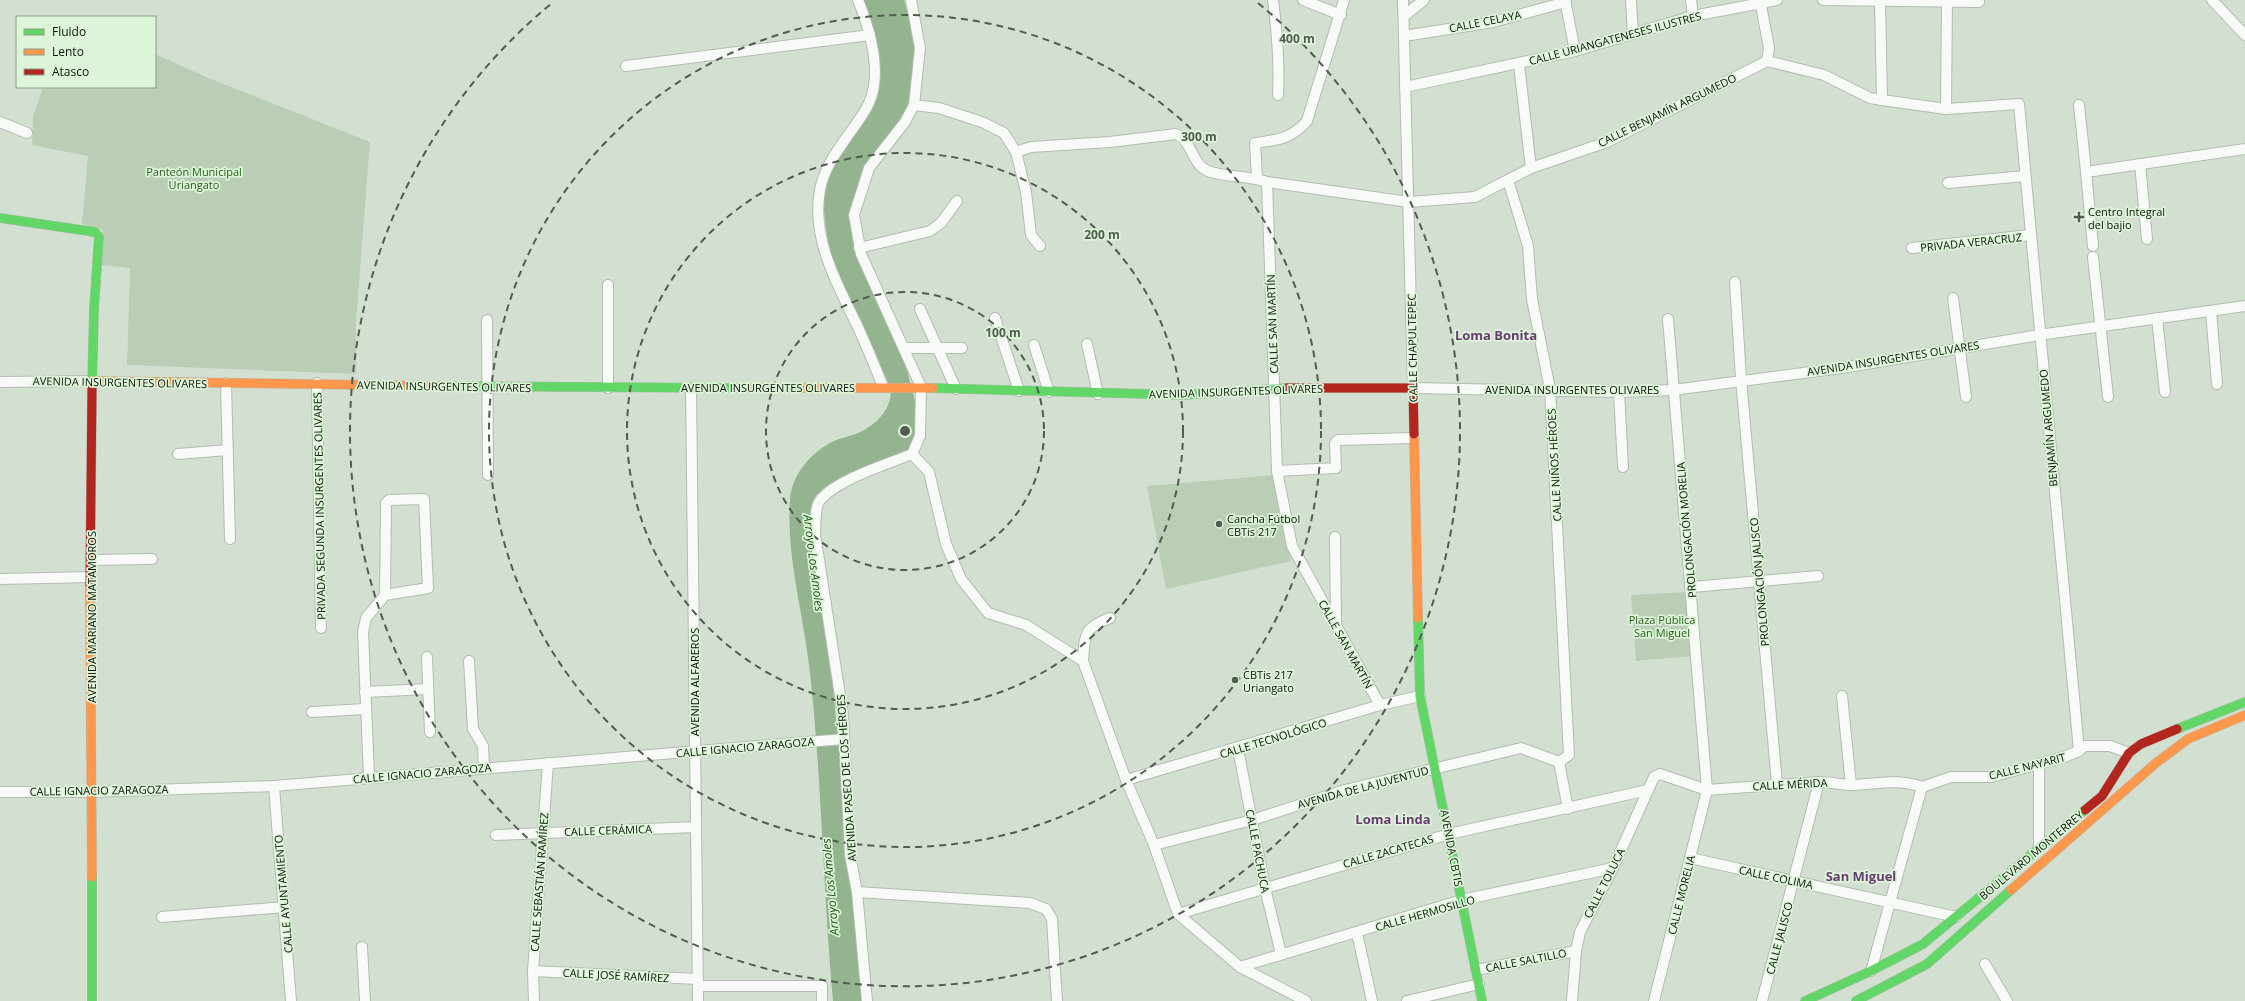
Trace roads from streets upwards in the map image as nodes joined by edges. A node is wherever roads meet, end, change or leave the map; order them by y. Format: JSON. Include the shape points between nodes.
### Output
{"nodes":[{"id":1,"x":858,"y":0,"type":"edge"},
{"id":2,"x":911,"y":0,"type":"edge"},
{"id":3,"x":1273,"y":0,"type":"edge"},
{"id":4,"x":1303,"y":0,"type":"edge"},
{"id":5,"x":1344,"y":0,"type":"edge"},
{"id":6,"x":1403,"y":0,"type":"edge"},
{"id":7,"x":1424,"y":0,"type":"edge"},
{"id":8,"x":1631,"y":0,"type":"edge"},
{"id":9,"x":1691,"y":0,"type":"edge"},
{"id":10,"x":1777,"y":0,"type":"edge"},
{"id":11,"x":1823,"y":0,"type":"edge"},
{"id":12,"x":2212,"y":0,"type":"edge"},
{"id":13,"x":1565,"y":1,"type":"edge"},
{"id":14,"x":1761,"y":1,"type":"edge"},
{"id":15,"x":1880,"y":1,"type":"edge"},
{"id":16,"x":1947,"y":1,"type":"edge"},
{"id":17,"x":1979,"y":2,"type":"dead end"},
{"id":18,"x":1341,"y":15,"type":"junction"},
{"id":19,"x":1404,"y":16,"type":"junction"},
{"id":20,"x":1693,"y":16,"type":"junction"},
{"id":21,"x":1633,"y":34,"type":"junction"},
{"id":22,"x":870,"y":35,"type":"junction"},
{"id":23,"x":2245,"y":35,"type":"edge"},
{"id":24,"x":1404,"y":36,"type":"junction"},
{"id":25,"x":1575,"y":51,"type":"junction"},
{"id":26,"x":1767,"y":61,"type":"junction"},
{"id":27,"x":1519,"y":65,"type":"junction"},
{"id":28,"x":626,"y":66,"type":"dead end"},
{"id":29,"x":1405,"y":88,"type":"junction"},
{"id":30,"x":1278,"y":95,"type":"dead end"},
{"id":31,"x":1882,"y":100,"type":"junction"},
{"id":32,"x":914,"y":105,"type":"junction"},
{"id":33,"x":2080,"y":105,"type":"dead end"},
{"id":34,"x":1946,"y":108,"type":"junction"},
{"id":35,"x":0,"y":122,"type":"edge"},
{"id":36,"x":27,"y":133,"type":"dead end"},
{"id":37,"x":2245,"y":149,"type":"edge"},
{"id":38,"x":1016,"y":152,"type":"junction"},
{"id":39,"x":2140,"y":164,"type":"junction"},
{"id":40,"x":1532,"y":168,"type":"junction"},
{"id":41,"x":2086,"y":172,"type":"junction"},
{"id":42,"x":2025,"y":176,"type":"junction"},
{"id":43,"x":1257,"y":178,"type":"junction"},
{"id":44,"x":1508,"y":180,"type":"junction"},
{"id":45,"x":1267,"y":182,"type":"junction"},
{"id":46,"x":1948,"y":183,"type":"dead end"},
{"id":47,"x":957,"y":201,"type":"dead end"},
{"id":48,"x":1409,"y":202,"type":"junction"},
{"id":49,"x":0,"y":218,"type":"edge"},
{"id":50,"x":2030,"y":236,"type":"junction"},
{"id":51,"x":2147,"y":238,"type":"dead end"},
{"id":52,"x":1040,"y":246,"type":"dead end"},
{"id":53,"x":2093,"y":246,"type":"dead end"},
{"id":54,"x":859,"y":248,"type":"junction"},
{"id":55,"x":1912,"y":248,"type":"dead end"},
{"id":56,"x":2093,"y":257,"type":"dead end"},
{"id":57,"x":1735,"y":282,"type":"dead end"},
{"id":58,"x":608,"y":285,"type":"dead end"},
{"id":59,"x":1953,"y":298,"type":"dead end"},
{"id":60,"x":2245,"y":306,"type":"edge"},
{"id":61,"x":920,"y":309,"type":"dead end"},
{"id":62,"x":2212,"y":311,"type":"junction"},
{"id":63,"x":995,"y":318,"type":"dead end"},
{"id":64,"x":2158,"y":318,"type":"junction"},
{"id":65,"x":1668,"y":319,"type":"dead end"},
{"id":66,"x":486,"y":320,"type":"dead end"},
{"id":67,"x":2099,"y":326,"type":"junction"},
{"id":68,"x":2039,"y":335,"type":"junction"},
{"id":69,"x":1087,"y":344,"type":"dead end"},
{"id":70,"x":1034,"y":345,"type":"dead end"},
{"id":71,"x":904,"y":348,"type":"junction"},
{"id":72,"x":937,"y":348,"type":"junction"},
{"id":73,"x":962,"y":348,"type":"dead end"},
{"id":74,"x":1960,"y":348,"type":"junction"},
{"id":75,"x":1741,"y":380,"type":"junction"},
{"id":76,"x":92,"y":381,"type":"junction"},
{"id":77,"x":0,"y":382,"type":"edge"},
{"id":78,"x":226,"y":383,"type":"junction"},
{"id":79,"x":317,"y":383,"type":"junction"},
{"id":80,"x":2217,"y":384,"type":"dead end"},
{"id":81,"x":886,"y":387,"type":"junction"},
{"id":82,"x":919,"y":387,"type":"junction"},
{"id":83,"x":487,"y":388,"type":"junction"},
{"id":84,"x":608,"y":388,"type":"junction"},
{"id":85,"x":692,"y":388,"type":"junction"},
{"id":86,"x":1274,"y":388,"type":"junction"},
{"id":87,"x":1413,"y":388,"type":"junction"},
{"id":88,"x":956,"y":389,"type":"junction"},
{"id":89,"x":1550,"y":390,"type":"junction"},
{"id":90,"x":1673,"y":390,"type":"junction"},
{"id":91,"x":1019,"y":391,"type":"junction"},
{"id":92,"x":1049,"y":392,"type":"junction"},
{"id":93,"x":1619,"y":392,"type":"junction"},
{"id":94,"x":2164,"y":392,"type":"dead end"},
{"id":95,"x":1098,"y":394,"type":"junction"},
{"id":96,"x":1966,"y":397,"type":"dead end"},
{"id":97,"x":2108,"y":397,"type":"dead end"},
{"id":98,"x":1414,"y":438,"type":"junction"},
{"id":99,"x":228,"y":450,"type":"junction"},
{"id":100,"x":178,"y":454,"type":"dead end"},
{"id":101,"x":912,"y":454,"type":"junction"},
{"id":102,"x":1623,"y":467,"type":"dead end"},
{"id":103,"x":1277,"y":471,"type":"junction"},
{"id":104,"x":488,"y":475,"type":"dead end"},
{"id":105,"x":1334,"y":537,"type":"dead end"},
{"id":106,"x":230,"y":539,"type":"dead end"},
{"id":107,"x":152,"y":558,"type":"dead end"},
{"id":108,"x":91,"y":560,"type":"junction"},
{"id":109,"x":1818,"y":576,"type":"dead end"},
{"id":110,"x":91,"y":577,"type":"junction"},
{"id":111,"x":0,"y":579,"type":"edge"},
{"id":112,"x":1759,"y":581,"type":"junction"},
{"id":113,"x":1692,"y":587,"type":"junction"},
{"id":114,"x":385,"y":595,"type":"junction"},
{"id":115,"x":1110,"y":618,"type":"dead end"},
{"id":116,"x":1336,"y":625,"type":"junction"},
{"id":117,"x":321,"y":628,"type":"dead end"},
{"id":118,"x":427,"y":657,"type":"dead end"},
{"id":119,"x":469,"y":661,"type":"dead end"},
{"id":120,"x":1083,"y":662,"type":"junction"},
{"id":121,"x":428,"y":689,"type":"junction"},
{"id":122,"x":364,"y":692,"type":"junction"},
{"id":123,"x":1420,"y":696,"type":"junction"},
{"id":124,"x":1842,"y":696,"type":"dead end"},
{"id":125,"x":2245,"y":702,"type":"edge"},
{"id":126,"x":1380,"y":705,"type":"junction"},
{"id":127,"x":365,"y":709,"type":"junction"},
{"id":128,"x":312,"y":712,"type":"dead end"},
{"id":129,"x":2245,"y":715,"type":"edge"},
{"id":130,"x":430,"y":732,"type":"dead end"},
{"id":131,"x":842,"y":739,"type":"junction"},
{"id":132,"x":2141,"y":744,"type":"junction"},
{"id":133,"x":1238,"y":749,"type":"junction"},
{"id":134,"x":2079,"y":751,"type":"junction"},
{"id":135,"x":694,"y":752,"type":"junction"},
{"id":136,"x":2155,"y":755,"type":"junction"},
{"id":137,"x":2128,"y":756,"type":"junction"},
{"id":138,"x":1560,"y":762,"type":"junction"},
{"id":139,"x":548,"y":763,"type":"junction"},
{"id":140,"x":2038,"y":764,"type":"junction"},
{"id":141,"x":1436,"y":767,"type":"junction"},
{"id":142,"x":484,"y":768,"type":"junction"},
{"id":143,"x":1660,"y":774,"type":"joint"},
{"id":144,"x":2142,"y":776,"type":"junction"},
{"id":145,"x":369,"y":777,"type":"junction"},
{"id":146,"x":1126,"y":780,"type":"junction"},
{"id":147,"x":1819,"y":782,"type":"junction"},
{"id":148,"x":1777,"y":784,"type":"junction"},
{"id":149,"x":1851,"y":785,"type":"junction"},
{"id":150,"x":274,"y":786,"type":"junction"},
{"id":151,"x":1922,"y":787,"type":"junction"},
{"id":152,"x":1648,"y":790,"type":"junction"},
{"id":153,"x":1707,"y":790,"type":"junction"},
{"id":154,"x":0,"y":792,"type":"edge"},
{"id":155,"x":92,"y":792,"type":"junction"},
{"id":156,"x":1568,"y":809,"type":"junction"},
{"id":157,"x":1252,"y":820,"type":"junction"},
{"id":158,"x":696,"y":827,"type":"junction"},
{"id":159,"x":543,"y":832,"type":"junction"},
{"id":160,"x":1448,"y":834,"type":"junction"},
{"id":161,"x":496,"y":835,"type":"dead end"},
{"id":162,"x":1154,"y":845,"type":"junction"},
{"id":163,"x":2040,"y":848,"type":"junction"},
{"id":164,"x":1690,"y":858,"type":"junction"},
{"id":165,"x":1612,"y":868,"type":"junction"},
{"id":166,"x":1794,"y":880,"type":"junction"},
{"id":167,"x":1266,"y":888,"type":"junction"},
{"id":168,"x":856,"y":892,"type":"junction"},
{"id":169,"x":1462,"y":900,"type":"junction"},
{"id":170,"x":1890,"y":902,"type":"junction"},
{"id":171,"x":285,"y":907,"type":"junction"},
{"id":172,"x":1178,"y":914,"type":"junction"},
{"id":173,"x":162,"y":917,"type":"dead end"},
{"id":174,"x":1956,"y":917,"type":"junction"},
{"id":175,"x":1357,"y":933,"type":"junction"},
{"id":176,"x":362,"y":947,"type":"dead end"},
{"id":177,"x":1576,"y":951,"type":"junction"},
{"id":178,"x":1281,"y":954,"type":"junction"},
{"id":179,"x":1985,"y":964,"type":"dead end"},
{"id":180,"x":1240,"y":967,"type":"junction"},
{"id":181,"x":1476,"y":970,"type":"junction"},
{"id":182,"x":533,"y":971,"type":"junction"},
{"id":183,"x":1871,"y":971,"type":"junction"},
{"id":184,"x":698,"y":983,"type":"junction"},
{"id":185,"x":1479,"y":984,"type":"junction"},
{"id":186,"x":1413,"y":1000,"type":"edge"},
{"id":187,"x":92,"y":1001,"type":"edge"},
{"id":188,"x":291,"y":1001,"type":"edge"},
{"id":189,"x":365,"y":1001,"type":"edge"},
{"id":190,"x":534,"y":1001,"type":"edge"},
{"id":191,"x":698,"y":1001,"type":"edge"},
{"id":192,"x":822,"y":1001,"type":"edge"},
{"id":193,"x":868,"y":1001,"type":"edge"},
{"id":194,"x":1057,"y":1001,"type":"edge"},
{"id":195,"x":1306,"y":1001,"type":"edge"},
{"id":196,"x":1372,"y":1001,"type":"edge"},
{"id":197,"x":1482,"y":1001,"type":"edge"},
{"id":198,"x":1572,"y":1001,"type":"edge"},
{"id":199,"x":1654,"y":1001,"type":"edge"},
{"id":200,"x":1762,"y":1001,"type":"edge"},
{"id":201,"x":1806,"y":1001,"type":"edge"},
{"id":202,"x":1856,"y":1001,"type":"edge"},
{"id":203,"x":2007,"y":1001,"type":"edge"}],
"edges":[{"from":1,"to":22,"type":"street"},
{"from":2,"to":32,"type":"street","via":[[920,48]]},
{"from":3,"to":30,"type":"street","via":[[1280,67]]},
{"from":4,"to":18,"type":"street"},
{"from":5,"to":18,"type":"street"},
{"from":6,"to":19,"type":"street","name":"CALLE CHAPULTEPEC"},
{"from":7,"to":19,"type":"street"},
{"from":8,"to":21,"type":"street"},
{"from":9,"to":20,"type":"street"},
{"from":10,"to":14,"type":"street","name":"CALLE URIANGATENESES ILUSTRES"},
{"from":11,"to":15,"type":"street"},
{"from":12,"to":23,"type":"street"},
{"from":13,"to":24,"type":"street","name":"CALLE CELAYA","via":[[1493,22]]},
{"from":13,"to":25,"type":"street"},
{"from":14,"to":20,"type":"street","name":"CALLE URIANGATENESES ILUSTRES"},
{"from":14,"to":26,"type":"street","via":[[1769,48]]},
{"from":15,"to":16,"type":"street"},
{"from":15,"to":31,"type":"street"},
{"from":16,"to":17,"type":"street"},
{"from":16,"to":34,"type":"street"},
{"from":18,"to":43,"type":"street","via":[[1307,121],[1297,132],[1284,139],[1255,143]]},
{"from":19,"to":24,"type":"street","name":"CALLE CHAPULTEPEC"},
{"from":20,"to":21,"type":"street","name":"CALLE URIANGATENESES ILUSTRES"},
{"from":21,"to":25,"type":"street","name":"CALLE URIANGATENESES ILUSTRES"},
{"from":22,"to":28,"type":"street"},
{"from":22,"to":81,"type":"street","via":[[874,78],[872,92],[868,104],[830,162],[820,190],[819,211],[827,260]]},
{"from":24,"to":29,"type":"street","name":"CALLE CHAPULTEPEC"},
{"from":25,"to":27,"type":"street","name":"CALLE URIANGATENESES ILUSTRES"},
{"from":26,"to":31,"type":"street","via":[[1824,75],[1870,98]]},
{"from":26,"to":40,"type":"street","name":"CALLE BENJAMÍN ARGUMEDO","via":[[1607,142]]},
{"from":27,"to":29,"type":"street","name":"CALLE URIANGATENESES ILUSTRES"},
{"from":27,"to":40,"type":"street"},
{"from":29,"to":48,"type":"street","name":"CALLE CHAPULTEPEC"},
{"from":31,"to":34,"type":"street"},
{"from":32,"to":38,"type":"street","via":[[939,108],[982,122],[1004,133]]},
{"from":32,"to":54,"type":"street","via":[[869,168],[854,216]]},
{"from":33,"to":41,"type":"street"},
{"from":34,"to":42,"type":"street","name":"BENJAMÍN ARGUMEDO","via":[[2020,104]]},
{"from":35,"to":36,"type":"street"},
{"from":37,"to":39,"type":"street"},
{"from":38,"to":43,"type":"street","name":"CALLE BENJAMÍN ARGUMEDO","via":[[1031,147],[1110,142],[1176,134],[1182,136],[1201,165],[1208,171]]},
{"from":38,"to":52,"type":"street","via":[[1026,192],[1031,234]]},
{"from":39,"to":41,"type":"street"},
{"from":39,"to":51,"type":"street"},
{"from":40,"to":44,"type":"street","name":"CALLE BENJAMÍN ARGUMEDO"},
{"from":41,"to":53,"type":"street"},
{"from":42,"to":46,"type":"street"},
{"from":42,"to":50,"type":"street","name":"BENJAMÍN ARGUMEDO"},
{"from":43,"to":45,"type":"street","name":"CALLE BENJAMÍN ARGUMEDO"},
{"from":44,"to":48,"type":"street","name":"CALLE BENJAMÍN ARGUMEDO","via":[[1475,197]]},
{"from":44,"to":89,"type":"street","name":"CALLE NIÑOS HÉROES","via":[[1528,246],[1532,299]]},
{"from":45,"to":48,"type":"street","name":"CALLE BENJAMÍN ARGUMEDO"},
{"from":45,"to":86,"type":"street","name":"CALLE SAN MARTÍN"},
{"from":47,"to":54,"type":"street","via":[[941,223],[930,231]]},
{"from":48,"to":87,"type":"street","name":"CALLE CHAPULTEPEC"},
{"from":49,"to":76,"type":"street","name":"AVENIDA MARIANO MATAMOROS","via":[[98,233]]},
{"from":50,"to":55,"type":"street","name":"PRIVADA VERACRUZ"},
{"from":50,"to":68,"type":"street","name":"BENJAMÍN ARGUMEDO"},
{"from":54,"to":71,"type":"street"},
{"from":56,"to":67,"type":"street"},
{"from":57,"to":75,"type":"street","name":"PROLONGACIÓN JALISCO"},
{"from":58,"to":84,"type":"street"},
{"from":59,"to":74,"type":"street"},
{"from":60,"to":62,"type":"street","name":"AVENIDA INSURGENTES OLIVARES"},
{"from":61,"to":72,"type":"street"},
{"from":62,"to":64,"type":"street","name":"AVENIDA INSURGENTES OLIVARES"},
{"from":62,"to":80,"type":"street"},
{"from":63,"to":91,"type":"street"},
{"from":64,"to":67,"type":"street","name":"AVENIDA INSURGENTES OLIVARES"},
{"from":64,"to":94,"type":"street"},
{"from":65,"to":90,"type":"street","name":"PROLONGACIÓN MORELIA"},
{"from":66,"to":83,"type":"street"},
{"from":67,"to":68,"type":"street","name":"AVENIDA INSURGENTES OLIVARES"},
{"from":67,"to":97,"type":"street"},
{"from":68,"to":74,"type":"street","name":"AVENIDA INSURGENTES OLIVARES"},
{"from":68,"to":134,"type":"street","name":"BENJAMÍN ARGUMEDO"},
{"from":69,"to":95,"type":"street"},
{"from":70,"to":92,"type":"street"},
{"from":71,"to":72,"type":"street"},
{"from":71,"to":82,"type":"street"},
{"from":72,"to":73,"type":"street"},
{"from":72,"to":88,"type":"street"},
{"from":74,"to":75,"type":"street","name":"AVENIDA INSURGENTES OLIVARES","via":[[1842,368]]},
{"from":74,"to":96,"type":"street"},
{"from":75,"to":90,"type":"street","name":"AVENIDA INSURGENTES OLIVARES"},
{"from":75,"to":112,"type":"street","name":"PROLONGACIÓN JALISCO"},
{"from":76,"to":77,"type":"street","name":"AVENIDA INSURGENTES OLIVARES"},
{"from":76,"to":78,"type":"street","name":"AVENIDA INSURGENTES OLIVARES"},
{"from":76,"to":108,"type":"street","name":"AVENIDA MARIANO MATAMOROS"},
{"from":78,"to":79,"type":"street","name":"AVENIDA INSURGENTES OLIVARES"},
{"from":78,"to":99,"type":"street"},
{"from":79,"to":83,"type":"street","name":"AVENIDA INSURGENTES OLIVARES"},
{"from":79,"to":117,"type":"street","name":"PRIVADA SEGUNDA INSURGENTES OLIVARES"},
{"from":81,"to":82,"type":"street","name":"AVENIDA INSURGENTES OLIVARES"},
{"from":81,"to":85,"type":"street","name":"AVENIDA INSURGENTES OLIVARES"},
{"from":82,"to":88,"type":"street","name":"AVENIDA INSURGENTES OLIVARES"},
{"from":82,"to":101,"type":"street","via":[[920,436]]},
{"from":83,"to":84,"type":"street","name":"AVENIDA INSURGENTES OLIVARES"},
{"from":83,"to":104,"type":"street"},
{"from":84,"to":85,"type":"street","name":"AVENIDA INSURGENTES OLIVARES"},
{"from":85,"to":135,"type":"street","name":"AVENIDA ALFAREROS"},
{"from":86,"to":87,"type":"street","name":"AVENIDA INSURGENTES OLIVARES"},
{"from":86,"to":95,"type":"street","name":"AVENIDA INSURGENTES OLIVARES","via":[[1183,395]]},
{"from":86,"to":103,"type":"street","name":"CALLE SAN MARTÍN"},
{"from":87,"to":89,"type":"street","name":"AVENIDA INSURGENTES OLIVARES"},
{"from":87,"to":98,"type":"street","name":"CALLE CHAPULTEPEC"},
{"from":88,"to":91,"type":"street","name":"AVENIDA INSURGENTES OLIVARES"},
{"from":89,"to":93,"type":"street","name":"AVENIDA INSURGENTES OLIVARES"},
{"from":89,"to":138,"type":"street","name":"CALLE NIÑOS HÉROES","via":[[1569,755]]},
{"from":90,"to":93,"type":"street","name":"AVENIDA INSURGENTES OLIVARES"},
{"from":90,"to":113,"type":"street","name":"PROLONGACIÓN MORELIA"},
{"from":91,"to":92,"type":"street","name":"AVENIDA INSURGENTES OLIVARES"},
{"from":92,"to":95,"type":"street","name":"AVENIDA INSURGENTES OLIVARES"},
{"from":93,"to":102,"type":"street"},
{"from":98,"to":103,"type":"street","via":[[1338,440],[1335,443],[1336,468]]},
{"from":98,"to":123,"type":"street","name":"CALLE CHAPULTEPEC"},
{"from":99,"to":100,"type":"street"},
{"from":99,"to":106,"type":"street"},
{"from":101,"to":120,"type":"street","via":[[929,472],[946,544],[961,579],[988,613],[1026,625]]},
{"from":101,"to":131,"type":"street","name":"AVENIDA PASEO DE LOS HÉROES","via":[[843,483],[820,499],[816,515],[815,534],[843,715]]},
{"from":103,"to":116,"type":"street","name":"CALLE SAN MARTÍN","via":[[1292,546]]},
{"from":105,"to":116,"type":"street"},
{"from":107,"to":108,"type":"street"},
{"from":108,"to":110,"type":"street","name":"AVENIDA MARIANO MATAMOROS"},
{"from":109,"to":112,"type":"street"},
{"from":110,"to":111,"type":"street"},
{"from":110,"to":155,"type":"street","name":"AVENIDA MARIANO MATAMOROS"},
{"from":112,"to":113,"type":"street"},
{"from":112,"to":148,"type":"street","name":"PROLONGACIÓN JALISCO"},
{"from":113,"to":153,"type":"street","name":"PROLONGACIÓN MORELIA"},
{"from":114,"to":114,"type":"street","via":[[428,588],[424,499],[389,500],[386,503]]},
{"from":114,"to":122,"type":"street","via":[[366,618],[363,632]]},
{"from":115,"to":120,"type":"street","via":[[1094,624],[1087,630]]},
{"from":116,"to":126,"type":"street","name":"CALLE SAN MARTÍN"},
{"from":118,"to":121,"type":"street"},
{"from":119,"to":142,"type":"street","via":[[472,729],[483,746]]},
{"from":120,"to":146,"type":"street"},
{"from":121,"to":122,"type":"street"},
{"from":121,"to":130,"type":"street"},
{"from":122,"to":127,"type":"street"},
{"from":123,"to":126,"type":"street","name":"CALLE TECNOLÓGICO"},
{"from":123,"to":141,"type":"street","name":"AVENIDA CBTIS"},
{"from":124,"to":149,"type":"street"},
{"from":125,"to":132,"type":"street","name":"BOULEVARD MONTERREY"},
{"from":126,"to":133,"type":"street","name":"CALLE TECNOLÓGICO"},
{"from":127,"to":128,"type":"street"},
{"from":127,"to":145,"type":"street"},
{"from":129,"to":136,"type":"street","name":"BOULEVARD MONTERREY"},
{"from":131,"to":135,"type":"street","name":"CALLE IGNACIO ZARAGOZA"},
{"from":131,"to":168,"type":"street","name":"AVENIDA PASEO DE LOS HÉROES","via":[[850,855]]},
{"from":132,"to":136,"type":"street"},
{"from":132,"to":137,"type":"street","name":"BOULEVARD MONTERREY"},
{"from":133,"to":146,"type":"street","name":"CALLE TECNOLÓGICO"},
{"from":133,"to":157,"type":"street","name":"CALLE PACHUCA"},
{"from":134,"to":137,"type":"street","name":"CALLE NAYARIT","via":[[2084,746],[2110,746]]},
{"from":134,"to":140,"type":"street","name":"CALLE NAYARIT"},
{"from":135,"to":139,"type":"street","name":"CALLE IGNACIO ZARAGOZA"},
{"from":135,"to":158,"type":"street","name":"AVENIDA ALFAREROS"},
{"from":136,"to":144,"type":"street","name":"BOULEVARD MONTERREY"},
{"from":137,"to":144,"type":"street","via":[[2130,771]]},
{"from":137,"to":163,"type":"street","name":"BOULEVARD MONTERREY","via":[[2102,796]]},
{"from":138,"to":141,"type":"street","name":"AVENIDA DE LA JUVENTUD","via":[[1521,748]]},
{"from":138,"to":156,"type":"street"},
{"from":139,"to":142,"type":"street","name":"CALLE IGNACIO ZARAGOZA"},
{"from":139,"to":159,"type":"street","name":"CALLE SEBASTIÁN RAMÍREZ"},
{"from":140,"to":151,"type":"street","name":"CALLE NAYARIT","via":[[1992,776],[1951,777]]},
{"from":140,"to":163,"type":"street"},
{"from":141,"to":157,"type":"street","name":"AVENIDA DE LA JUVENTUD","via":[[1345,790]]},
{"from":141,"to":160,"type":"street","name":"AVENIDA CBTIS"},
{"from":142,"to":145,"type":"street","name":"CALLE IGNACIO ZARAGOZA"},
{"from":143,"to":152,"type":"street","name":"CALLE TOLUCA","via":[[1654,777]]},
{"from":143,"to":153,"type":"street","name":"CALLE MÉRIDA"},
{"from":144,"to":202,"type":"street","name":"BOULEVARD MONTERREY","via":[[1927,964]]},
{"from":145,"to":150,"type":"street","name":"CALLE IGNACIO ZARAGOZA"},
{"from":146,"to":162,"type":"street"},
{"from":147,"to":148,"type":"street","name":"CALLE MÉRIDA"},
{"from":147,"to":149,"type":"street","name":"CALLE MÉRIDA"},
{"from":147,"to":166,"type":"street","name":"CALLE JALISCO"},
{"from":148,"to":153,"type":"street","name":"CALLE MÉRIDA"},
{"from":149,"to":151,"type":"street","name":"CALLE MÉRIDA","via":[[1907,782]]},
{"from":150,"to":155,"type":"street","name":"CALLE IGNACIO ZARAGOZA"},
{"from":150,"to":171,"type":"street","name":"CALLE AYUNTAMIENTO"},
{"from":151,"to":170,"type":"street"},
{"from":152,"to":156,"type":"street","name":"CALLE ZACATECAS"},
{"from":152,"to":165,"type":"street","name":"CALLE TOLUCA"},
{"from":153,"to":164,"type":"street","name":"CALLE MORELIA"},
{"from":154,"to":155,"type":"street","name":"CALLE IGNACIO ZARAGOZA"},
{"from":155,"to":187,"type":"street","name":"AVENIDA MARIANO MATAMOROS"},
{"from":156,"to":160,"type":"street","name":"CALLE ZACATECAS"},
{"from":157,"to":162,"type":"street","name":"AVENIDA DE LA JUVENTUD"},
{"from":157,"to":167,"type":"street","name":"CALLE PACHUCA"},
{"from":158,"to":159,"type":"street","name":"CALLE CERÁMICA"},
{"from":158,"to":184,"type":"street","name":"AVENIDA ALFAREROS"},
{"from":159,"to":161,"type":"street","name":"CALLE CERÁMICA"},
{"from":159,"to":182,"type":"street","name":"CALLE SEBASTIÁN RAMÍREZ"},
{"from":160,"to":167,"type":"street","name":"CALLE ZACATECAS"},
{"from":160,"to":169,"type":"street","name":"AVENIDA CBTIS"},
{"from":162,"to":172,"type":"street"},
{"from":163,"to":174,"type":"street","name":"BOULEVARD MONTERREY"},
{"from":164,"to":166,"type":"street","name":"CALLE COLIMA"},
{"from":164,"to":199,"type":"street","name":"CALLE MORELIA"},
{"from":165,"to":169,"type":"street","name":"CALLE HERMOSILLO"},
{"from":165,"to":177,"type":"street","name":"CALLE TOLUCA","via":[[1580,932]]},
{"from":166,"to":170,"type":"street","name":"CALLE COLIMA"},
{"from":166,"to":200,"type":"street","name":"CALLE JALISCO"},
{"from":167,"to":172,"type":"street","name":"CALLE ZACATECAS"},
{"from":167,"to":178,"type":"street","name":"CALLE PACHUCA"},
{"from":168,"to":193,"type":"street","name":"AVENIDA PASEO DE LOS HÉROES"},
{"from":168,"to":194,"type":"street","via":[[1030,903],[1046,909],[1052,919]]},
{"from":169,"to":175,"type":"street","name":"CALLE HERMOSILLO"},
{"from":169,"to":181,"type":"street","name":"AVENIDA CBTIS"},
{"from":170,"to":174,"type":"street","name":"CALLE COLIMA"},
{"from":170,"to":183,"type":"street"},
{"from":171,"to":173,"type":"street"},
{"from":171,"to":188,"type":"street","name":"CALLE AYUNTAMIENTO"},
{"from":172,"to":180,"type":"street"},
{"from":174,"to":183,"type":"street","name":"BOULEVARD MONTERREY","via":[[1923,944]]},
{"from":175,"to":178,"type":"street","name":"CALLE HERMOSILLO"},
{"from":175,"to":196,"type":"street"},
{"from":176,"to":189,"type":"street"},
{"from":177,"to":181,"type":"street","name":"CALLE SALTILLO"},
{"from":177,"to":198,"type":"street","name":"CALLE TOLUCA"},
{"from":178,"to":180,"type":"street","name":"CALLE HERMOSILLO"},
{"from":179,"to":203,"type":"street"},
{"from":180,"to":195,"type":"street"},
{"from":181,"to":185,"type":"street","name":"AVENIDA CBTIS"},
{"from":182,"to":184,"type":"street","name":"CALLE JOSÉ RAMÍREZ"},
{"from":182,"to":190,"type":"street","name":"CALLE SEBASTIÁN RAMÍREZ"},
{"from":183,"to":201,"type":"street","name":"BOULEVARD MONTERREY"},
{"from":184,"to":191,"type":"street","name":"AVENIDA ALFAREROS"},
{"from":184,"to":192,"type":"street","name":"CALLE JOSÉ RAMÍREZ","via":[[822,986]]},
{"from":185,"to":186,"type":"street"},
{"from":185,"to":197,"type":"street","name":"AVENIDA CBTIS"}]}
